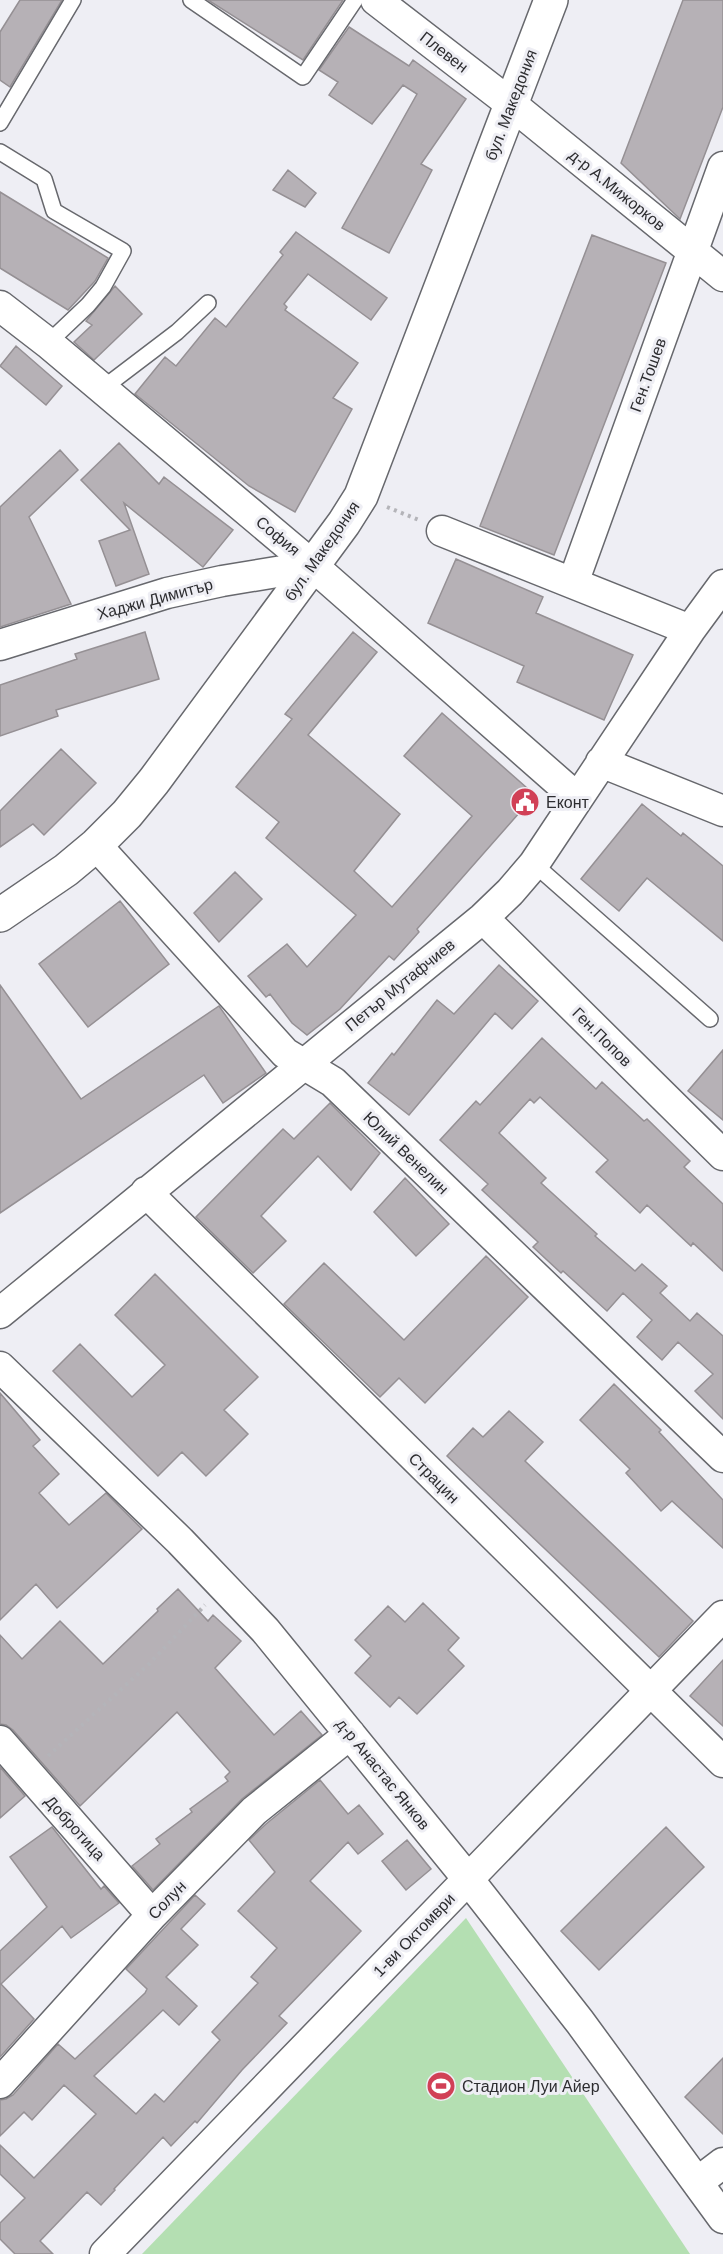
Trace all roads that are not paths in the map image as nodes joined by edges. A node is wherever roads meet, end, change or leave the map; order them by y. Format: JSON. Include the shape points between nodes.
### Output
{"nodes":[{"id":1,"x":73,"y":0,"type":"edge"},
{"id":2,"x":191,"y":0,"type":"edge"},
{"id":3,"x":355,"y":0,"type":"edge"},
{"id":4,"x":376,"y":0,"type":"edge"},
{"id":5,"x":551,"y":0,"type":"edge"},
{"id":6,"x":511,"y":104,"type":"junction"},
{"id":7,"x":0,"y":123,"type":"edge"},
{"id":8,"x":0,"y":152,"type":"edge"},
{"id":9,"x":723,"y":167,"type":"edge"},
{"id":10,"x":693,"y":250,"type":"junction"},
{"id":11,"x":723,"y":276,"type":"edge"},
{"id":12,"x":208,"y":303,"type":"dead end"},
{"id":13,"x":0,"y":306,"type":"edge"},
{"id":14,"x":48,"y":343,"type":"junction"},
{"id":15,"x":102,"y":389,"type":"junction"},
{"id":16,"x":442,"y":531,"type":"road end"},
{"id":17,"x":313,"y":566,"type":"junction"},
{"id":18,"x":573,"y":583,"type":"junction"},
{"id":19,"x":723,"y":585,"type":"edge"},
{"id":20,"x":690,"y":630,"type":"junction"},
{"id":21,"x":0,"y":645,"type":"edge"},
{"id":22,"x":601,"y":762,"type":"junction"},
{"id":23,"x":577,"y":798,"type":"junction"},
{"id":24,"x":723,"y":811,"type":"edge"},
{"id":25,"x":96,"y":845,"type":"junction"},
{"id":26,"x":534,"y":864,"type":"junction"},
{"id":27,"x":0,"y":915,"type":"edge"},
{"id":28,"x":483,"y":918,"type":"junction"},
{"id":29,"x":711,"y":1019,"type":"dead end"},
{"id":30,"x":304,"y":1064,"type":"junction"},
{"id":31,"x":723,"y":1155,"type":"edge"},
{"id":32,"x":146,"y":1192,"type":"junction"},
{"id":33,"x":0,"y":1313,"type":"edge"},
{"id":34,"x":0,"y":1367,"type":"edge"},
{"id":35,"x":723,"y":1457,"type":"edge"},
{"id":36,"x":723,"y":1617,"type":"edge"},
{"id":37,"x":650,"y":1691,"type":"junction"},
{"id":38,"x":350,"y":1734,"type":"junction"},
{"id":39,"x":0,"y":1741,"type":"edge"},
{"id":40,"x":723,"y":1762,"type":"edge"},
{"id":41,"x":468,"y":1879,"type":"junction"},
{"id":42,"x":152,"y":1915,"type":"junction"},
{"id":43,"x":0,"y":2083,"type":"edge"},
{"id":44,"x":723,"y":2163,"type":"edge"},
{"id":45,"x":698,"y":2182,"type":"junction"},
{"id":46,"x":723,"y":2218,"type":"edge"},
{"id":47,"x":105,"y":2254,"type":"edge"}],
"edges":[{"from":1,"to":7,"type":"lane"},
{"from":2,"to":3,"type":"lane","via":[[303,77]]},
{"from":4,"to":6,"type":"street","name":"Плевен"},
{"from":5,"to":6,"type":"street","name":"бул. Македония"},
{"from":6,"to":10,"type":"street","name":"д-р А.Мижорков"},
{"from":6,"to":17,"type":"street","name":"бул. Македония","via":[[361,496]]},
{"from":8,"to":14,"type":"lane","via":[[44,179],[54,211],[123,251],[88,306]]},
{"from":9,"to":10,"type":"street","name":"Ген.Тошев"},
{"from":10,"to":11,"type":"street","name":"д-р А.Мижорков"},
{"from":10,"to":18,"type":"street","name":"Ген.Тошев"},
{"from":12,"to":15,"type":"lane"},
{"from":13,"to":14,"type":"street","name":"София"},
{"from":14,"to":15,"type":"street","name":"София"},
{"from":15,"to":17,"type":"street","name":"София"},
{"from":16,"to":18,"type":"street"},
{"from":17,"to":21,"type":"street","name":"Хаджи Димитър","via":[[167,593]]},
{"from":17,"to":23,"type":"street","name":"София"},
{"from":17,"to":25,"type":"street","name":"бул. Македония","via":[[154,781]]},
{"from":18,"to":20,"type":"street"},
{"from":19,"to":20,"type":"street","name":"Петър Мутафчиев"},
{"from":20,"to":22,"type":"street","name":"Петър Мутафчиев"},
{"from":22,"to":23,"type":"street","name":"Петър Мутафчиев"},
{"from":22,"to":24,"type":"street"},
{"from":23,"to":26,"type":"street","name":"Петър Мутафчиев"},
{"from":25,"to":27,"type":"street","name":"бул. Македония"},
{"from":25,"to":30,"type":"street","name":"Юлий Венелин","via":[[285,1053]]},
{"from":26,"to":28,"type":"street","name":"Петър Мутафчиев"},
{"from":26,"to":29,"type":"lane"},
{"from":28,"to":30,"type":"street","name":"Петър Мутафчиев"},
{"from":28,"to":31,"type":"street","name":"Ген.Попов"},
{"from":30,"to":32,"type":"street","name":"Петър Мутафчиев"},
{"from":30,"to":35,"type":"street","name":"Юлий Венелин","via":[[333,1082]]},
{"from":32,"to":33,"type":"street","name":"Петър Мутафчиев"},
{"from":32,"to":37,"type":"street","name":"Страцин"},
{"from":34,"to":38,"type":"street","name":"д-р Анастас Янков","via":[[224,1585]]},
{"from":36,"to":37,"type":"street","name":"1-ви Октомври"},
{"from":37,"to":40,"type":"street","name":"Страцин"},
{"from":37,"to":41,"type":"street","name":"1-ви Октомври"},
{"from":38,"to":41,"type":"street","name":"д-р Анастас Янков"},
{"from":38,"to":42,"type":"street","name":"Солун","via":[[254,1810]]},
{"from":39,"to":42,"type":"street","name":"Добротица"},
{"from":41,"to":45,"type":"street","name":"д-р Анастас Янков"},
{"from":41,"to":47,"type":"street","name":"1-ви Октомври"},
{"from":42,"to":43,"type":"street","name":"Солун"},
{"from":44,"to":45,"type":"street"},
{"from":45,"to":46,"type":"street","name":"д-р Анастас Янков"}]}
